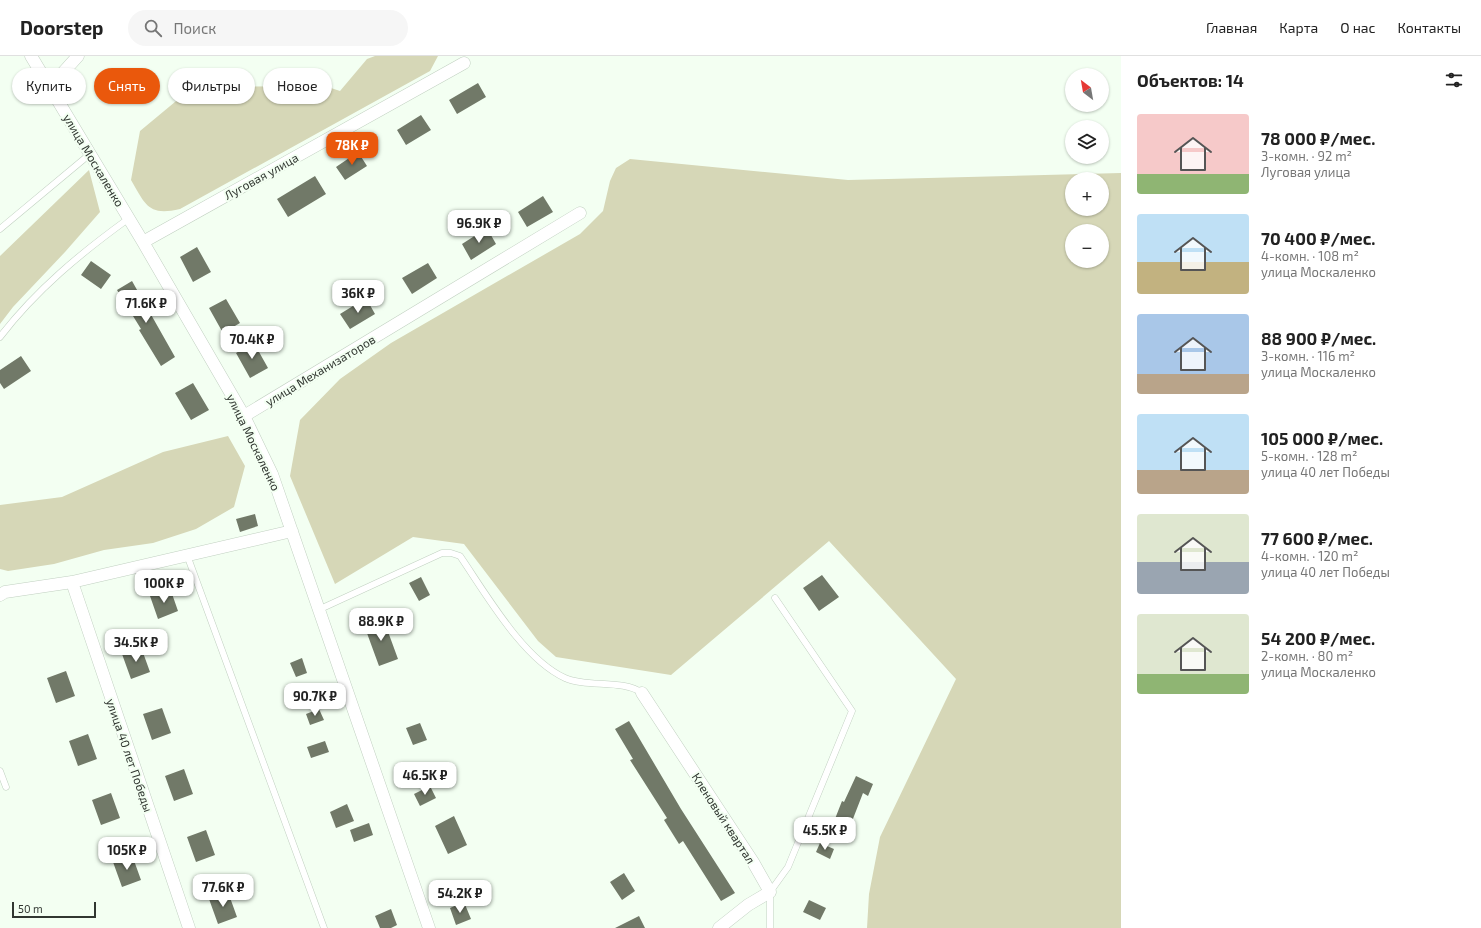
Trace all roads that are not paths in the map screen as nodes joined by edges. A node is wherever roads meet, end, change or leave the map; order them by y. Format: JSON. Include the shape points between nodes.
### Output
{"nodes":[{"id":1,"x":31,"y":56,"type":"edge"},
{"id":2,"x":78,"y":56,"type":"edge"},
{"id":3,"x":464,"y":63,"type":"dead end"},
{"id":4,"x":38,"y":68,"type":"edge"},
{"id":5,"x":67,"y":68,"type":"edge"},
{"id":6,"x":60,"y":104,"type":"edge"},
{"id":7,"x":90,"y":154,"type":"junction"},
{"id":8,"x":580,"y":213,"type":"dead end"},
{"id":9,"x":128,"y":219,"type":"junction"},
{"id":10,"x":0,"y":229,"type":"edge"},
{"id":11,"x":143,"y":242,"type":"junction"},
{"id":12,"x":0,"y":337,"type":"edge"},
{"id":13,"x":244,"y":416,"type":"junction"},
{"id":14,"x":292,"y":531,"type":"junction"},
{"id":15,"x":187,"y":555,"type":"junction"},
{"id":16,"x":72,"y":582,"type":"junction"},
{"id":17,"x":0,"y":596,"type":"edge"},
{"id":18,"x":775,"y":598,"type":"dead end"},
{"id":19,"x":318,"y":610,"type":"junction"},
{"id":20,"x":642,"y":694,"type":"joint"},
{"id":21,"x":0,"y":770,"type":"edge"},
{"id":22,"x":6,"y":787,"type":"dead end"},
{"id":23,"x":770,"y":892,"type":"junction"},
{"id":24,"x":189,"y":928,"type":"edge"},
{"id":25,"x":324,"y":928,"type":"edge"},
{"id":26,"x":429,"y":928,"type":"edge"},
{"id":27,"x":719,"y":928,"type":"edge"},
{"id":28,"x":770,"y":928,"type":"edge"}],
"edges":[{"from":1,"to":4,"type":"street","name":"улица Москаленко"},
{"from":2,"to":5,"type":"street"},
{"from":3,"to":11,"type":"street","name":"Луговая улица"},
{"from":6,"to":7,"type":"street","name":"улица Москаленко"},
{"from":7,"to":9,"type":"street","name":"улица Москаленко"},
{"from":7,"to":10,"type":"lane"},
{"from":8,"to":13,"type":"street","name":"улица Механизаторов"},
{"from":9,"to":11,"type":"street","name":"улица Москаленко"},
{"from":9,"to":12,"type":"lane","via":[[85,250],[48,283],[19,312]]},
{"from":11,"to":13,"type":"street","name":"улица Москаленко"},
{"from":13,"to":14,"type":"street","name":"улица Москаленко","via":[[272,474]]},
{"from":14,"to":15,"type":"street"},
{"from":14,"to":19,"type":"street","name":"улица Москаленко"},
{"from":15,"to":16,"type":"street"},
{"from":15,"to":25,"type":"lane"},
{"from":16,"to":17,"type":"street","via":[[5,592]]},
{"from":16,"to":24,"type":"street","name":"улица 40 лет Победы"},
{"from":18,"to":23,"type":"lane","via":[[852,711],[788,867]]},
{"from":19,"to":20,"type":"lane","via":[[442,553],[451,552],[460,556],[514,633],[539,661],[565,678],[593,684],[626,686],[637,689]]},
{"from":19,"to":26,"type":"street","name":"улица Москаленко"},
{"from":20,"to":23,"type":"street","name":"Кленовый квартал","via":[[753,862]]},
{"from":21,"to":22,"type":"lane"},
{"from":23,"to":27,"type":"street","via":[[748,905]]},
{"from":23,"to":28,"type":"lane"}]}
